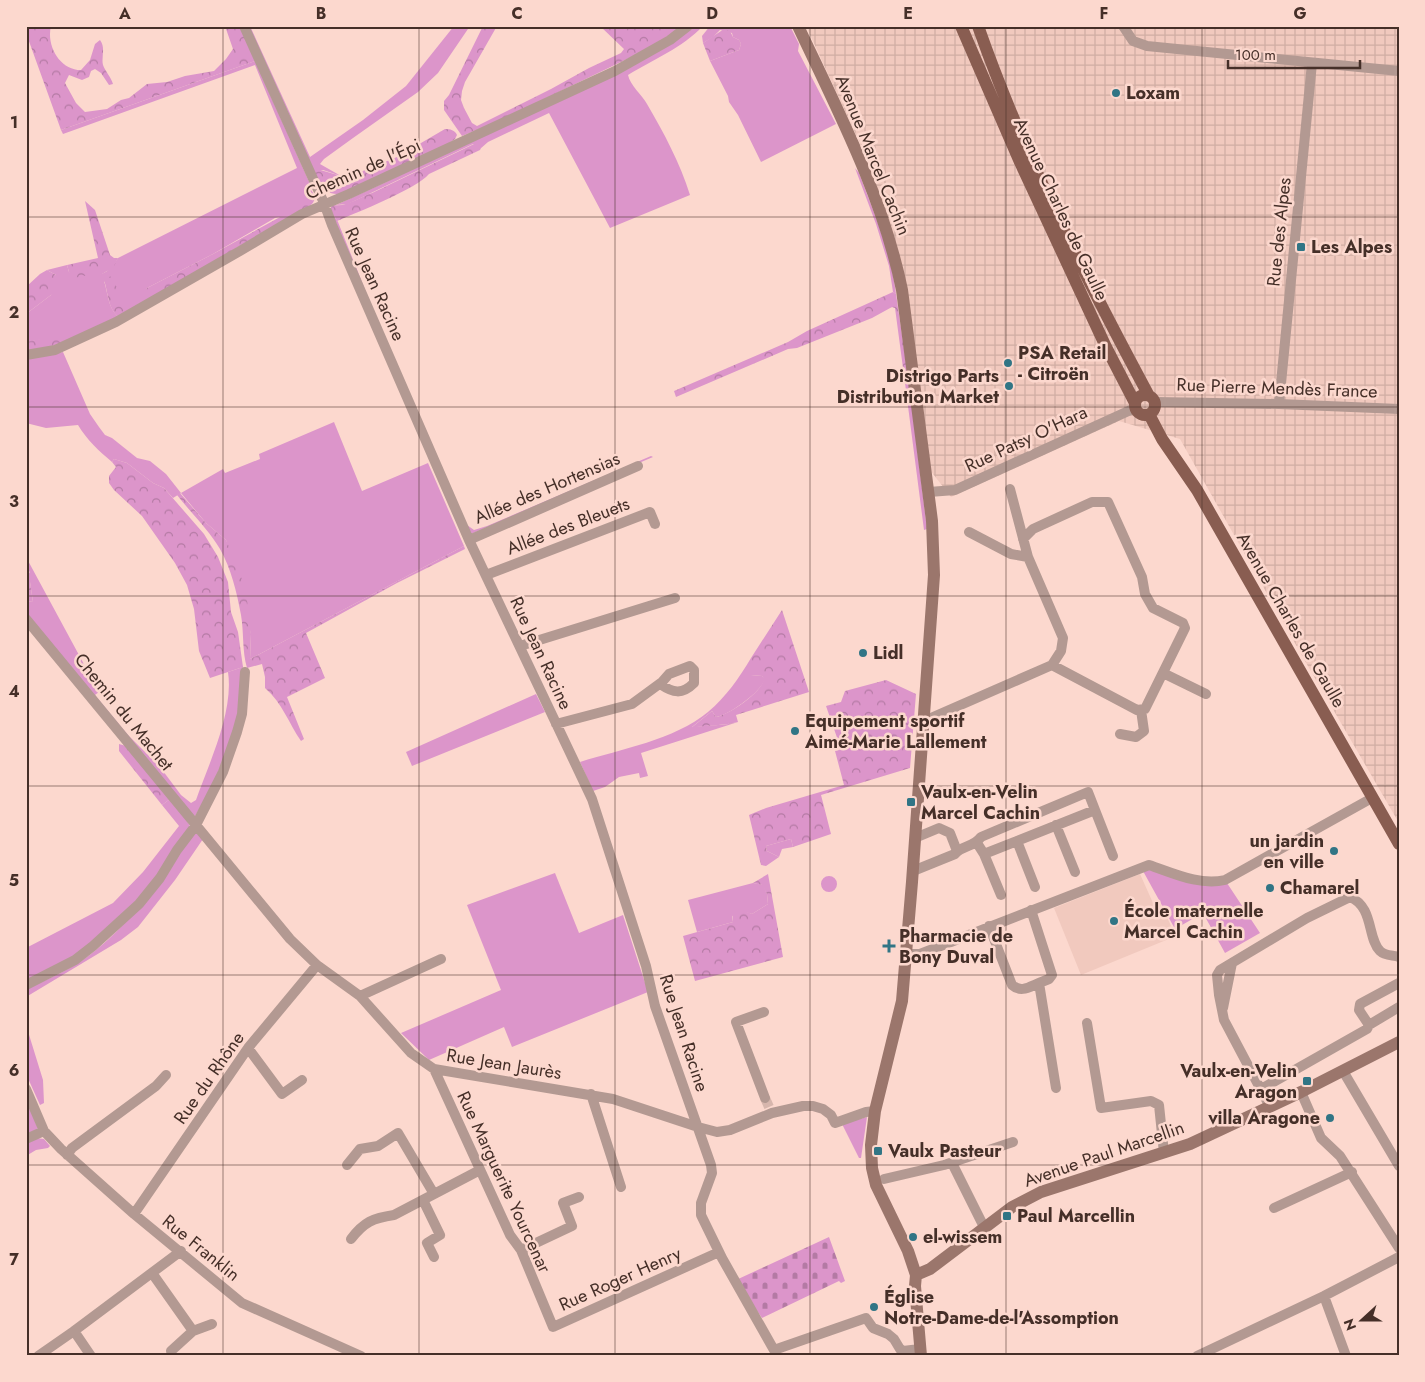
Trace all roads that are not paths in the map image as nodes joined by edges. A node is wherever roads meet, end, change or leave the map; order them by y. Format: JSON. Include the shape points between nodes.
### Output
{"nodes":[{"id":1,"x":244,"y":26,"type":"edge"},
{"id":2,"x":688,"y":26,"type":"edge"},
{"id":3,"x":798,"y":26,"type":"edge"},
{"id":4,"x":961,"y":26,"type":"edge"},
{"id":5,"x":977,"y":26,"type":"edge"},
{"id":6,"x":1122,"y":26,"type":"edge"},
{"id":7,"x":1312,"y":63,"type":"junction"},
{"id":8,"x":1399,"y":70,"type":"edge"},
{"id":9,"x":324,"y":203,"type":"junction"},
{"id":10,"x":26,"y":355,"type":"edge"},
{"id":11,"x":1151,"y":398,"type":"junction"},
{"id":12,"x":1279,"y":404,"type":"junction"},
{"id":13,"x":1135,"y":406,"type":"junction"},
{"id":14,"x":1399,"y":409,"type":"edge"},
{"id":15,"x":1150,"y":416,"type":"junction"},
{"id":16,"x":638,"y":466,"type":"dead end"},
{"id":17,"x":1010,"y":489,"type":"dead end"},
{"id":18,"x":929,"y":492,"type":"junction"},
{"id":19,"x":655,"y":524,"type":"dead end"},
{"id":20,"x":969,"y":532,"type":"dead end"},
{"id":21,"x":1024,"y":539,"type":"junction"},
{"id":22,"x":469,"y":540,"type":"junction"},
{"id":23,"x":1028,"y":556,"type":"junction"},
{"id":24,"x":486,"y":575,"type":"junction"},
{"id":25,"x":675,"y":598,"type":"dead end"},
{"id":26,"x":26,"y":619,"type":"edge"},
{"id":27,"x":520,"y":646,"type":"junction"},
{"id":28,"x":1052,"y":665,"type":"junction"},
{"id":29,"x":244,"y":672,"type":"dead end"},
{"id":30,"x":1163,"y":673,"type":"junction"},
{"id":31,"x":660,"y":684,"type":"dead end"},
{"id":32,"x":1206,"y":694,"type":"dead end"},
{"id":33,"x":1141,"y":710,"type":"junction"},
{"id":34,"x":924,"y":721,"type":"junction"},
{"id":35,"x":556,"y":724,"type":"junction"},
{"id":36,"x":1120,"y":734,"type":"dead end"},
{"id":37,"x":1372,"y":798,"type":"junction"},
{"id":38,"x":1094,"y":810,"type":"junction"},
{"id":39,"x":196,"y":825,"type":"junction"},
{"id":40,"x":1056,"y":825,"type":"junction"},
{"id":41,"x":915,"y":838,"type":"junction"},
{"id":42,"x":1017,"y":841,"type":"junction"},
{"id":43,"x":976,"y":843,"type":"junction"},
{"id":44,"x":1399,"y":844,"type":"edge"},
{"id":45,"x":957,"y":851,"type":"junction"},
{"id":46,"x":984,"y":854,"type":"junction"},
{"id":47,"x":1113,"y":856,"type":"dead end"},
{"id":48,"x":913,"y":870,"type":"junction"},
{"id":49,"x":1075,"y":872,"type":"dead end"},
{"id":50,"x":1035,"y":887,"type":"dead end"},
{"id":51,"x":1001,"y":895,"type":"dead end"},
{"id":52,"x":1031,"y":910,"type":"junction"},
{"id":53,"x":989,"y":926,"type":"junction"},
{"id":54,"x":907,"y":954,"type":"junction"},
{"id":55,"x":1399,"y":957,"type":"edge"},
{"id":56,"x":441,"y":960,"type":"dead end"},
{"id":57,"x":1232,"y":963,"type":"junction"},
{"id":58,"x":317,"y":965,"type":"junction"},
{"id":59,"x":1039,"y":983,"type":"junction"},
{"id":60,"x":1399,"y":983,"type":"edge"},
{"id":61,"x":26,"y":985,"type":"edge"},
{"id":62,"x":360,"y":996,"type":"junction"},
{"id":63,"x":1399,"y":1007,"type":"edge"},
{"id":64,"x":1222,"y":1011,"type":"junction"},
{"id":65,"x":764,"y":1012,"type":"dead end"},
{"id":66,"x":1087,"y":1023,"type":"dead end"},
{"id":67,"x":1369,"y":1025,"type":"junction"},
{"id":68,"x":1398,"y":1042,"type":"edge"},
{"id":69,"x":248,"y":1048,"type":"junction"},
{"id":70,"x":434,"y":1069,"type":"junction"},
{"id":71,"x":1343,"y":1071,"type":"junction"},
{"id":72,"x":166,"y":1075,"type":"dead end"},
{"id":73,"x":302,"y":1080,"type":"dead end"},
{"id":74,"x":1056,"y":1088,"type":"dead end"},
{"id":75,"x":1261,"y":1088,"type":"junction"},
{"id":76,"x":26,"y":1089,"type":"edge"},
{"id":77,"x":1301,"y":1092,"type":"junction"},
{"id":78,"x":590,"y":1094,"type":"junction"},
{"id":79,"x":769,"y":1106,"type":"junction"},
{"id":80,"x":1270,"y":1107,"type":"junction"},
{"id":81,"x":875,"y":1111,"type":"junction"},
{"id":82,"x":698,"y":1128,"type":"junction"},
{"id":83,"x":44,"y":1132,"type":"junction"},
{"id":84,"x":26,"y":1140,"type":"edge"},
{"id":85,"x":1013,"y":1142,"type":"dead end"},
{"id":86,"x":1164,"y":1153,"type":"junction"},
{"id":87,"x":67,"y":1155,"type":"junction"},
{"id":88,"x":952,"y":1162,"type":"junction"},
{"id":89,"x":1398,"y":1162,"type":"edge"},
{"id":90,"x":347,"y":1165,"type":"dead end"},
{"id":91,"x":480,"y":1170,"type":"junction"},
{"id":92,"x":1352,"y":1172,"type":"junction"},
{"id":93,"x":884,"y":1179,"type":"dead end"},
{"id":94,"x":621,"y":1187,"type":"dead end"},
{"id":95,"x":434,"y":1194,"type":"junction"},
{"id":96,"x":579,"y":1197,"type":"dead end"},
{"id":97,"x":423,"y":1200,"type":"junction"},
{"id":98,"x":1274,"y":1208,"type":"dead end"},
{"id":99,"x":134,"y":1214,"type":"junction"},
{"id":100,"x":984,"y":1227,"type":"junction"},
{"id":101,"x":352,"y":1239,"type":"dead end"},
{"id":102,"x":1399,"y":1248,"type":"edge"},
{"id":103,"x":521,"y":1250,"type":"junction"},
{"id":104,"x":181,"y":1251,"type":"junction"},
{"id":105,"x":719,"y":1252,"type":"junction"},
{"id":106,"x":434,"y":1257,"type":"dead end"},
{"id":107,"x":1399,"y":1258,"type":"edge"},
{"id":108,"x":152,"y":1273,"type":"junction"},
{"id":109,"x":916,"y":1275,"type":"junction"},
{"id":110,"x":1324,"y":1296,"type":"junction"},
{"id":111,"x":544,"y":1308,"type":"joint"},
{"id":112,"x":212,"y":1324,"type":"dead end"},
{"id":113,"x":193,"y":1330,"type":"junction"},
{"id":114,"x":74,"y":1331,"type":"junction"},
{"id":115,"x":172,"y":1351,"type":"dead end"},
{"id":116,"x":921,"y":1353,"type":"edge"},
{"id":117,"x":38,"y":1356,"type":"edge"},
{"id":118,"x":91,"y":1356,"type":"edge"},
{"id":119,"x":361,"y":1356,"type":"edge"},
{"id":120,"x":1197,"y":1356,"type":"edge"},
{"id":121,"x":1346,"y":1356,"type":"edge"}],
"edges":[{"from":1,"to":9,"type":"street","name":"Rue Jean Racine"},
{"from":2,"to":9,"type":"street","name":"Chemin de l'Épi","via":[[615,71]]},
{"from":3,"to":18,"type":"street","name":"Avenue Marcel Cachin","via":[[868,180],[894,254],[902,290]]},
{"from":4,"to":13,"type":"main road","name":"Avenue Charles de Gaulle","via":[[1020,162]]},
{"from":5,"to":11,"type":"main road","name":"Avenue Charles de Gaulle","via":[[1056,217]]},
{"from":6,"to":7,"type":"street","via":[[1134,41],[1147,46]]},
{"from":7,"to":8,"type":"street"},
{"from":7,"to":12,"type":"street","name":"Rue des Alpes"},
{"from":9,"to":10,"type":"street","name":"Chemin de l'Épi","via":[[116,322],[55,350]]},
{"from":9,"to":22,"type":"street","name":"Rue Jean Racine"},
{"from":11,"to":12,"type":"street","name":"Rue Pierre Mendès France"},
{"from":11,"to":13,"type":"main road","via":[[1143,394],[1137,398]]},
{"from":11,"to":15,"type":"main road","via":[[1154,412]]},
{"from":12,"to":14,"type":"street","name":"Rue Pierre Mendès France"},
{"from":13,"to":15,"type":"main road","via":[[1138,413]]},
{"from":13,"to":18,"type":"street","name":"Rue Patsy O'Hara","via":[[955,490]]},
{"from":15,"to":37,"type":"main road","name":"Avenue Charles de Gaulle","via":[[1197,490]]},
{"from":16,"to":22,"type":"street","name":"Allée des Hortensias"},
{"from":17,"to":21,"type":"street"},
{"from":18,"to":34,"type":"street","name":"Avenue Marcel Cachin","via":[[934,575]]},
{"from":19,"to":24,"type":"street","name":"Allée des Bleuets","via":[[650,512]]},
{"from":20,"to":23,"type":"street","via":[[1012,554]]},
{"from":21,"to":23,"type":"street"},
{"from":21,"to":30,"type":"street","via":[[1033,529],[1092,502],[1108,502],[1153,608],[1183,623],[1184,628]]},
{"from":22,"to":24,"type":"street","name":"Rue Jean Racine"},
{"from":23,"to":28,"type":"street","via":[[1063,638],[1062,651]]},
{"from":24,"to":27,"type":"street","name":"Rue Jean Racine"},
{"from":25,"to":27,"type":"street"},
{"from":26,"to":39,"type":"street","name":"Chemin du Machet"},
{"from":27,"to":35,"type":"street","name":"Rue Jean Racine"},
{"from":28,"to":33,"type":"street"},
{"from":28,"to":34,"type":"street"},
{"from":29,"to":39,"type":"street","via":[[242,714],[237,732],[223,772]]},
{"from":30,"to":32,"type":"street"},
{"from":30,"to":33,"type":"street","via":[[1145,709]]},
{"from":31,"to":35,"type":"street","via":[[632,704]]},
{"from":33,"to":36,"type":"street","via":[[1144,731],[1136,737]]},
{"from":34,"to":41,"type":"street","name":"Avenue Marcel Cachin"},
{"from":35,"to":82,"type":"street","name":"Rue Jean Racine","via":[[592,799],[656,1006]]},
{"from":37,"to":44,"type":"main road","name":"Avenue Charles de Gaulle"},
{"from":37,"to":52,"type":"street","via":[[1225,880],[1190,879],[1149,865]]},
{"from":38,"to":40,"type":"street"},
{"from":38,"to":43,"type":"street","via":[[1088,792],[980,837]]},
{"from":38,"to":47,"type":"street"},
{"from":39,"to":58,"type":"street","name":"Rue Jean Jaurès","via":[[290,939]]},
{"from":39,"to":61,"type":"street","via":[[139,904],[75,960]]},
{"from":40,"to":42,"type":"street"},
{"from":40,"to":49,"type":"street"},
{"from":41,"to":45,"type":"street","via":[[939,828],[950,833]]},
{"from":41,"to":48,"type":"street","name":"Avenue Marcel Cachin"},
{"from":42,"to":46,"type":"street"},
{"from":42,"to":50,"type":"street"},
{"from":43,"to":45,"type":"street"},
{"from":43,"to":46,"type":"street"},
{"from":45,"to":48,"type":"street"},
{"from":46,"to":51,"type":"street"},
{"from":48,"to":54,"type":"street","name":"Avenue Marcel Cachin"},
{"from":52,"to":53,"type":"street"},
{"from":52,"to":59,"type":"street","via":[[1052,976]]},
{"from":53,"to":54,"type":"street","via":[[920,954]]},
{"from":53,"to":59,"type":"street","via":[[1012,985],[1022,990]]},
{"from":54,"to":81,"type":"street","name":"Avenue Marcel Cachin","via":[[902,1001]]},
{"from":55,"to":57,"type":"street","via":[[1380,951],[1363,908],[1359,901],[1350,897],[1307,918]]},
{"from":56,"to":62,"type":"street"},
{"from":57,"to":64,"type":"street"},
{"from":57,"to":64,"type":"street","via":[[1219,968],[1217,975]]},
{"from":58,"to":62,"type":"street","name":"Rue Jean Jaurès"},
{"from":58,"to":69,"type":"street","name":"Rue du Rhône"},
{"from":59,"to":74,"type":"street"},
{"from":60,"to":67,"type":"street","via":[[1360,1004],[1359,1010]]},
{"from":62,"to":70,"type":"street","name":"Rue Jean Jaurès","via":[[411,1053]]},
{"from":63,"to":67,"type":"street"},
{"from":64,"to":75,"type":"street"},
{"from":65,"to":79,"type":"street","via":[[736,1022]]},
{"from":66,"to":86,"type":"street","via":[[1101,1108],[1151,1101],[1159,1105]]},
{"from":67,"to":75,"type":"street"},
{"from":68,"to":71,"type":"street","name":"Avenue Paul Marcellin"},
{"from":69,"to":73,"type":"street","via":[[282,1094]]},
{"from":69,"to":99,"type":"street","name":"Rue du Rhône"},
{"from":70,"to":78,"type":"street","name":"Rue Jean Jaurès"},
{"from":70,"to":91,"type":"street","name":"Rue Marguerite Yourcenar"},
{"from":71,"to":77,"type":"street","name":"Avenue Paul Marcellin"},
{"from":71,"to":89,"type":"street"},
{"from":72,"to":87,"type":"street"},
{"from":75,"to":80,"type":"street"},
{"from":76,"to":83,"type":"street"},
{"from":77,"to":80,"type":"street","name":"Avenue Paul Marcellin"},
{"from":77,"to":92,"type":"street","via":[[1320,1138]]},
{"from":78,"to":82,"type":"street","name":"Rue Jean Jaurès"},
{"from":78,"to":94,"type":"street"},
{"from":79,"to":81,"type":"street","name":"Rue Jean Jaurès","via":[[813,1106],[831,1115],[835,1123]]},
{"from":79,"to":82,"type":"street","name":"Rue Jean Jaurès","via":[[724,1131]]},
{"from":80,"to":86,"type":"street","name":"Avenue Paul Marcellin"},
{"from":81,"to":109,"type":"street","name":"Avenue Marcel Cachin","via":[[871,1144],[876,1185]]},
{"from":82,"to":105,"type":"street","via":[[712,1173],[701,1203],[702,1214]]},
{"from":83,"to":84,"type":"street"},
{"from":83,"to":87,"type":"street","name":"Rue Franklin"},
{"from":85,"to":88,"type":"street"},
{"from":86,"to":100,"type":"street","name":"Avenue Paul Marcellin","via":[[1041,1192],[1012,1206]]},
{"from":87,"to":99,"type":"street","name":"Rue Franklin"},
{"from":88,"to":93,"type":"street"},
{"from":88,"to":100,"type":"street"},
{"from":90,"to":95,"type":"street","via":[[360,1149],[378,1146],[398,1133]]},
{"from":91,"to":95,"type":"street"},
{"from":91,"to":103,"type":"street","name":"Rue Marguerite Yourcenar","via":[[510,1235]]},
{"from":92,"to":98,"type":"street"},
{"from":92,"to":102,"type":"street"},
{"from":95,"to":97,"type":"street"},
{"from":96,"to":103,"type":"street","via":[[563,1204],[572,1226]]},
{"from":97,"to":101,"type":"street","via":[[394,1215],[369,1221]]},
{"from":97,"to":106,"type":"street","via":[[440,1235],[428,1243]]},
{"from":99,"to":104,"type":"street","name":"Rue Franklin"},
{"from":100,"to":109,"type":"street","name":"Avenue Paul Marcellin","via":[[930,1269]]},
{"from":103,"to":111,"type":"street","name":"Rue Marguerite Yourcenar"},
{"from":104,"to":108,"type":"street"},
{"from":104,"to":119,"type":"street","name":"Rue Franklin","via":[[242,1302]]},
{"from":105,"to":111,"type":"street","name":"Rue Roger Henry","via":[[553,1327]]},
{"from":105,"to":116,"type":"street","via":[[774,1350],[866,1318],[873,1328],[894,1339],[903,1351]]},
{"from":107,"to":110,"type":"street"},
{"from":108,"to":113,"type":"street"},
{"from":108,"to":114,"type":"street"},
{"from":109,"to":116,"type":"street","name":"Avenue Marcel Cachin"},
{"from":110,"to":120,"type":"street"},
{"from":110,"to":121,"type":"street"},
{"from":112,"to":113,"type":"street"},
{"from":113,"to":115,"type":"street"},
{"from":114,"to":117,"type":"street"},
{"from":114,"to":118,"type":"street"}]}
